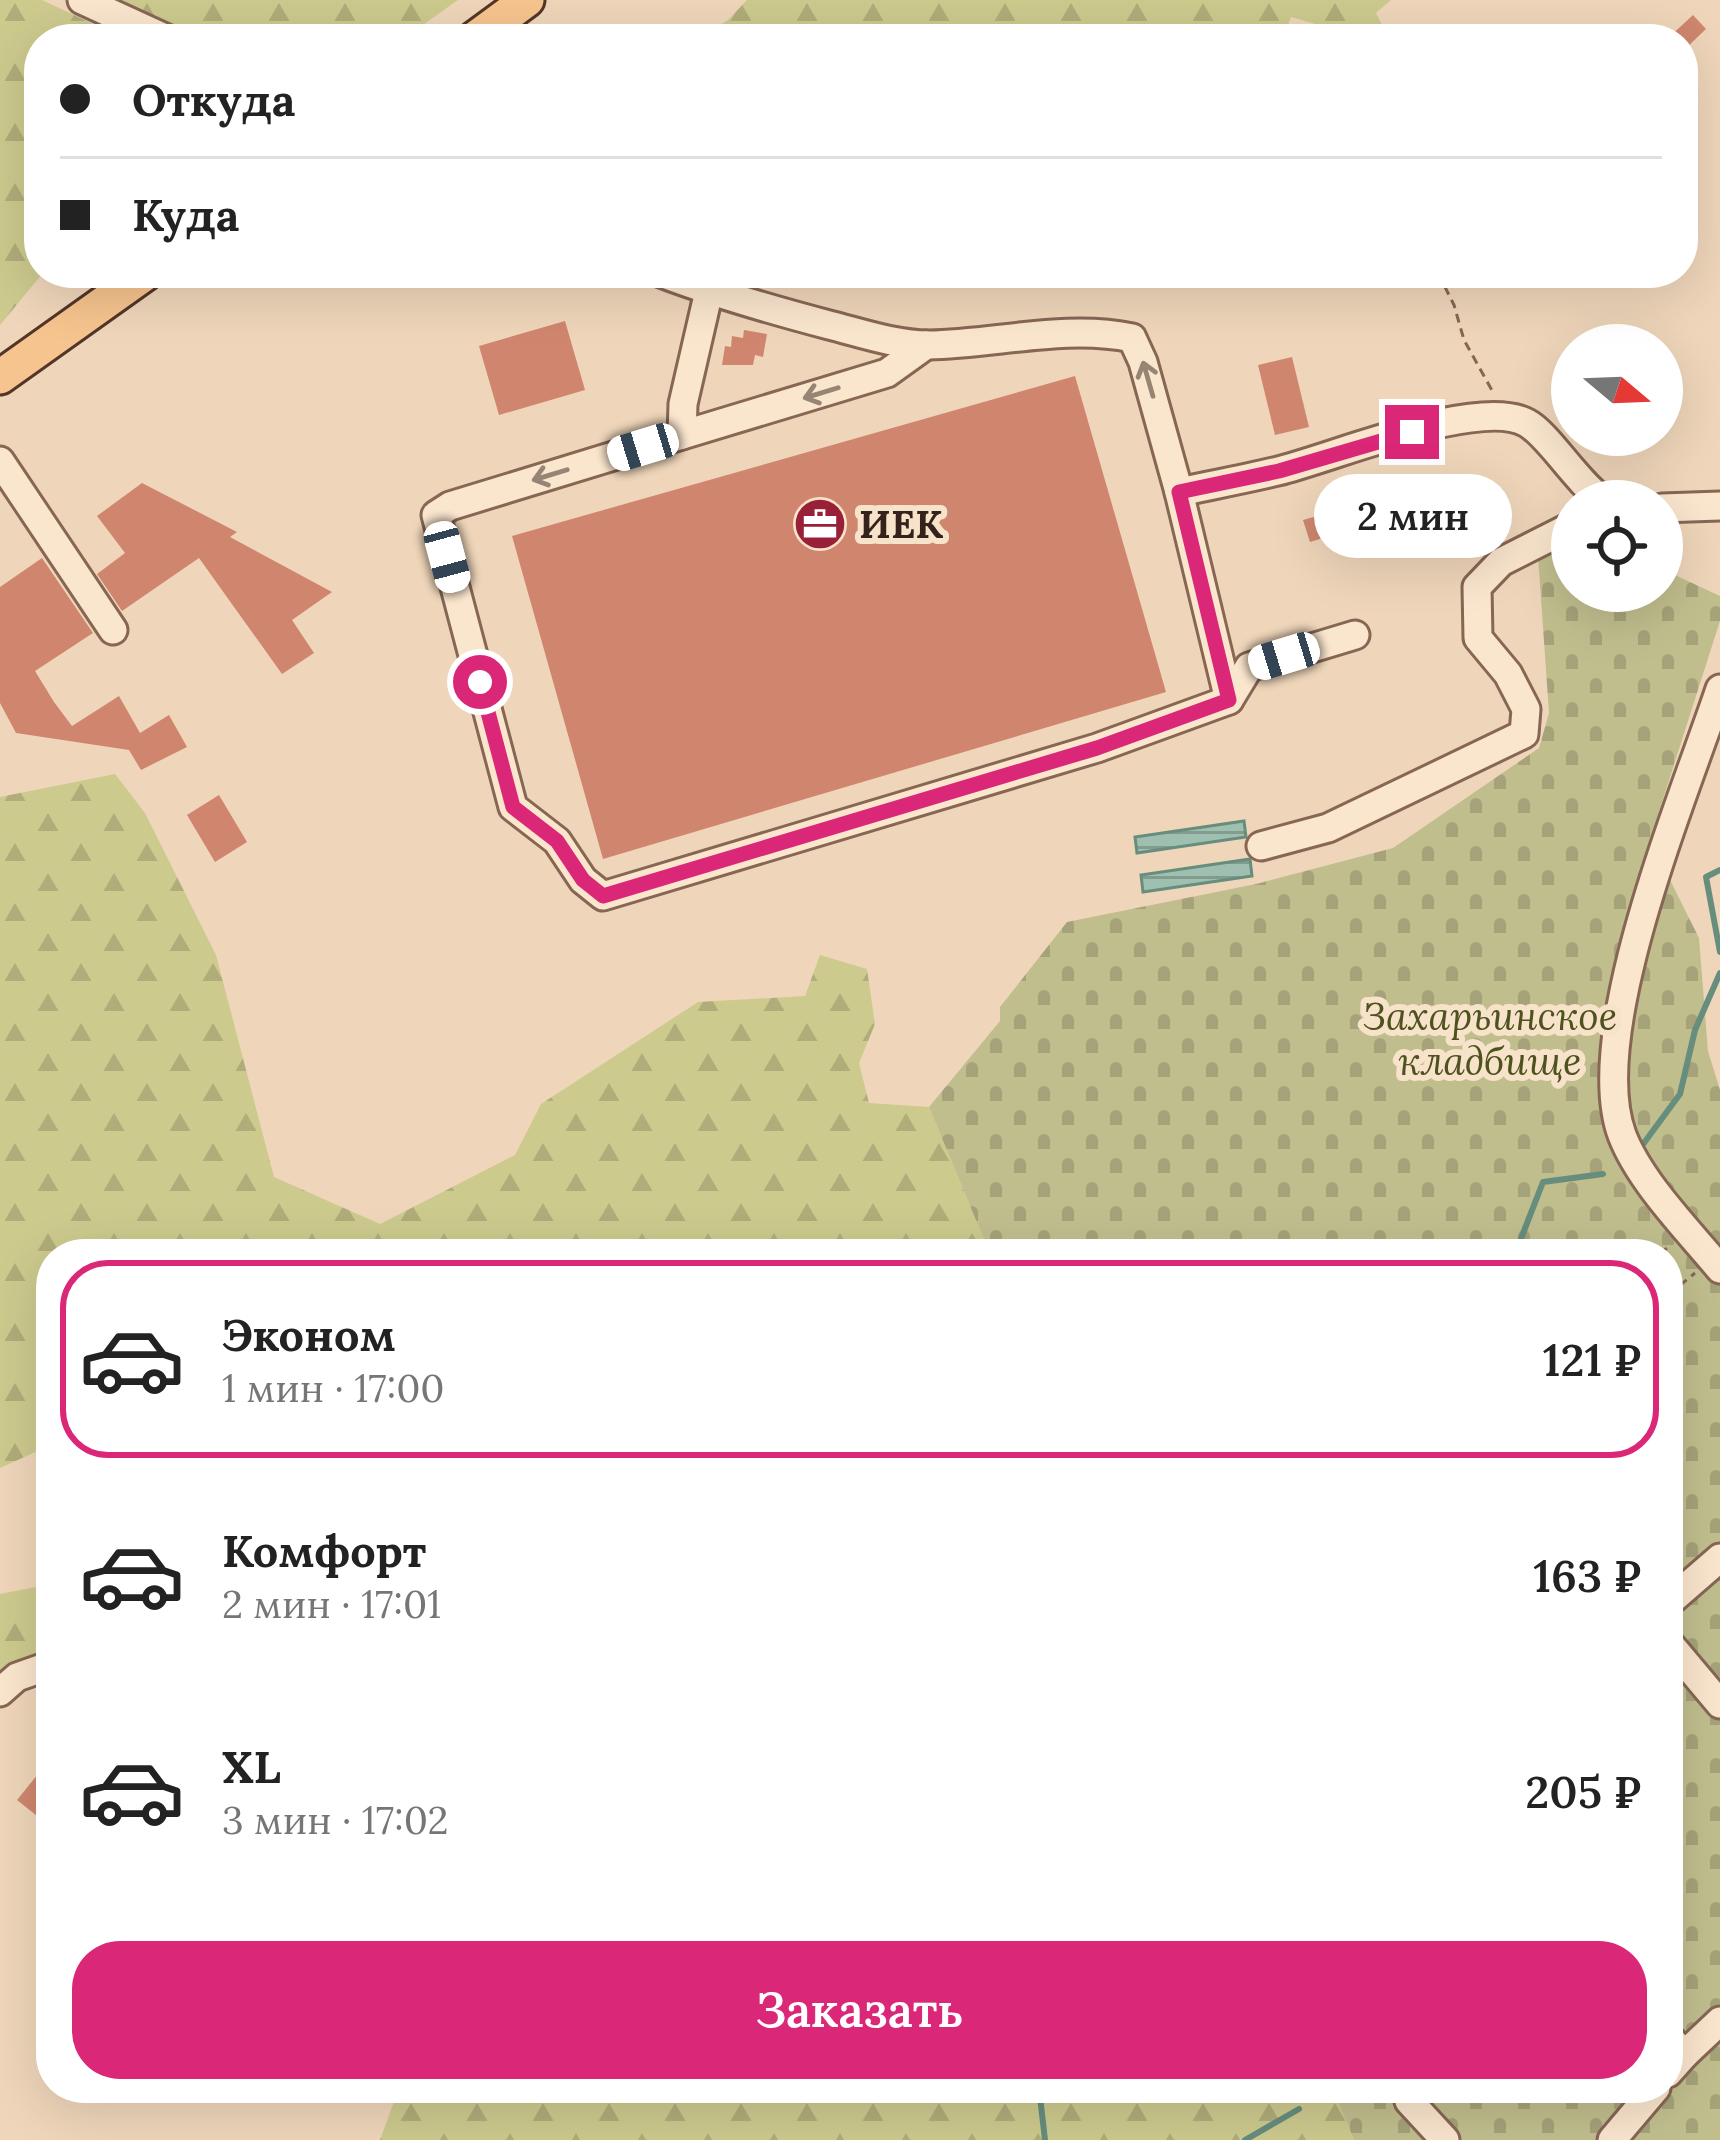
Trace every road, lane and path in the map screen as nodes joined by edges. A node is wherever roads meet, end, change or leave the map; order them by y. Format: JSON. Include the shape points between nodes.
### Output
{"nodes":[{"id":1,"x":82,"y":0,"type":"edge"},
{"id":2,"x":527,"y":0,"type":"edge"},
{"id":3,"x":134,"y":24,"type":"edge"},
{"id":4,"x":494,"y":24,"type":"edge"},
{"id":5,"x":125,"y":288,"type":"edge"},
{"id":6,"x":701,"y":288,"type":"edge"},
{"id":7,"x":1446,"y":288,"type":"edge"},
{"id":8,"x":709,"y":291,"type":"junction"},
{"id":9,"x":926,"y":345,"type":"junction"},
{"id":10,"x":0,"y":377,"type":"edge"},
{"id":11,"x":1506,"y":417,"type":"junction"},
{"id":12,"x":682,"y":435,"type":"junction"},
{"id":13,"x":0,"y":461,"type":"edge"},
{"id":14,"x":1579,"y":480,"type":"edge"},
{"id":15,"x":1179,"y":492,"type":"junction"},
{"id":16,"x":1720,"y":506,"type":"edge"},
{"id":17,"x":1683,"y":507,"type":"edge"},
{"id":18,"x":1551,"y":537,"type":"edge"},
{"id":19,"x":113,"y":630,"type":"dead end"},
{"id":20,"x":1355,"y":634,"type":"dead end"},
{"id":21,"x":1720,"y":689,"type":"edge"},
{"id":22,"x":1229,"y":700,"type":"junction"},
{"id":23,"x":1261,"y":846,"type":"dead end"},
{"id":24,"x":1716,"y":1264,"type":"edge"},
{"id":25,"x":1683,"y":1285,"type":"edge"},
{"id":26,"x":1720,"y":1558,"type":"edge"},
{"id":27,"x":1683,"y":1590,"type":"edge"},
{"id":28,"x":1683,"y":1660,"type":"edge"},
{"id":29,"x":36,"y":1670,"type":"edge"},
{"id":30,"x":0,"y":1692,"type":"edge"},
{"id":31,"x":1720,"y":1704,"type":"edge"},
{"id":32,"x":1720,"y":2021,"type":"edge"},
{"id":33,"x":1683,"y":2048,"type":"edge"},
{"id":34,"x":1411,"y":2103,"type":"edge"},
{"id":35,"x":1643,"y":2103,"type":"edge"},
{"id":36,"x":1445,"y":2140,"type":"edge"},
{"id":37,"x":1612,"y":2140,"type":"edge"}],
"edges":[{"from":1,"to":3,"type":"street"},
{"from":2,"to":4,"type":"main road"},
{"from":5,"to":10,"type":"main road"},
{"from":6,"to":8,"type":"street"},
{"from":7,"to":11,"type":"path"},
{"from":8,"to":9,"type":"street"},
{"from":8,"to":12,"type":"street"},
{"from":9,"to":12,"type":"street","one_way":true,"via":[[887,373]]},
{"from":15,"to":9,"type":"street","one_way":true,"via":[[1132,338]]},
{"from":11,"to":14,"type":"street","via":[[1529,423]]},
{"from":11,"to":15,"type":"street","via":[[1456,419]]},
{"from":12,"to":22,"type":"street","one_way":true,"via":[[436,515],[513,807],[557,841],[603,896],[1097,748]]},
{"from":13,"to":19,"type":"street"},
{"from":15,"to":22,"type":"street"},
{"from":16,"to":17,"type":"street"},
{"from":18,"to":23,"type":"street","via":[[1501,562],[1477,587],[1478,638],[1526,709],[1524,734],[1328,829]]},
{"from":20,"to":22,"type":"street","via":[[1249,667]]},
{"from":21,"to":24,"type":"street","via":[[1637,943],[1616,1021],[1612,1078],[1622,1135]]},
{"from":24,"to":25,"type":"path"},
{"from":26,"to":27,"type":"street"},
{"from":28,"to":31,"type":"street"},
{"from":29,"to":30,"type":"street"},
{"from":32,"to":33,"type":"street"},
{"from":34,"to":36,"type":"street"},
{"from":35,"to":37,"type":"street"}]}
